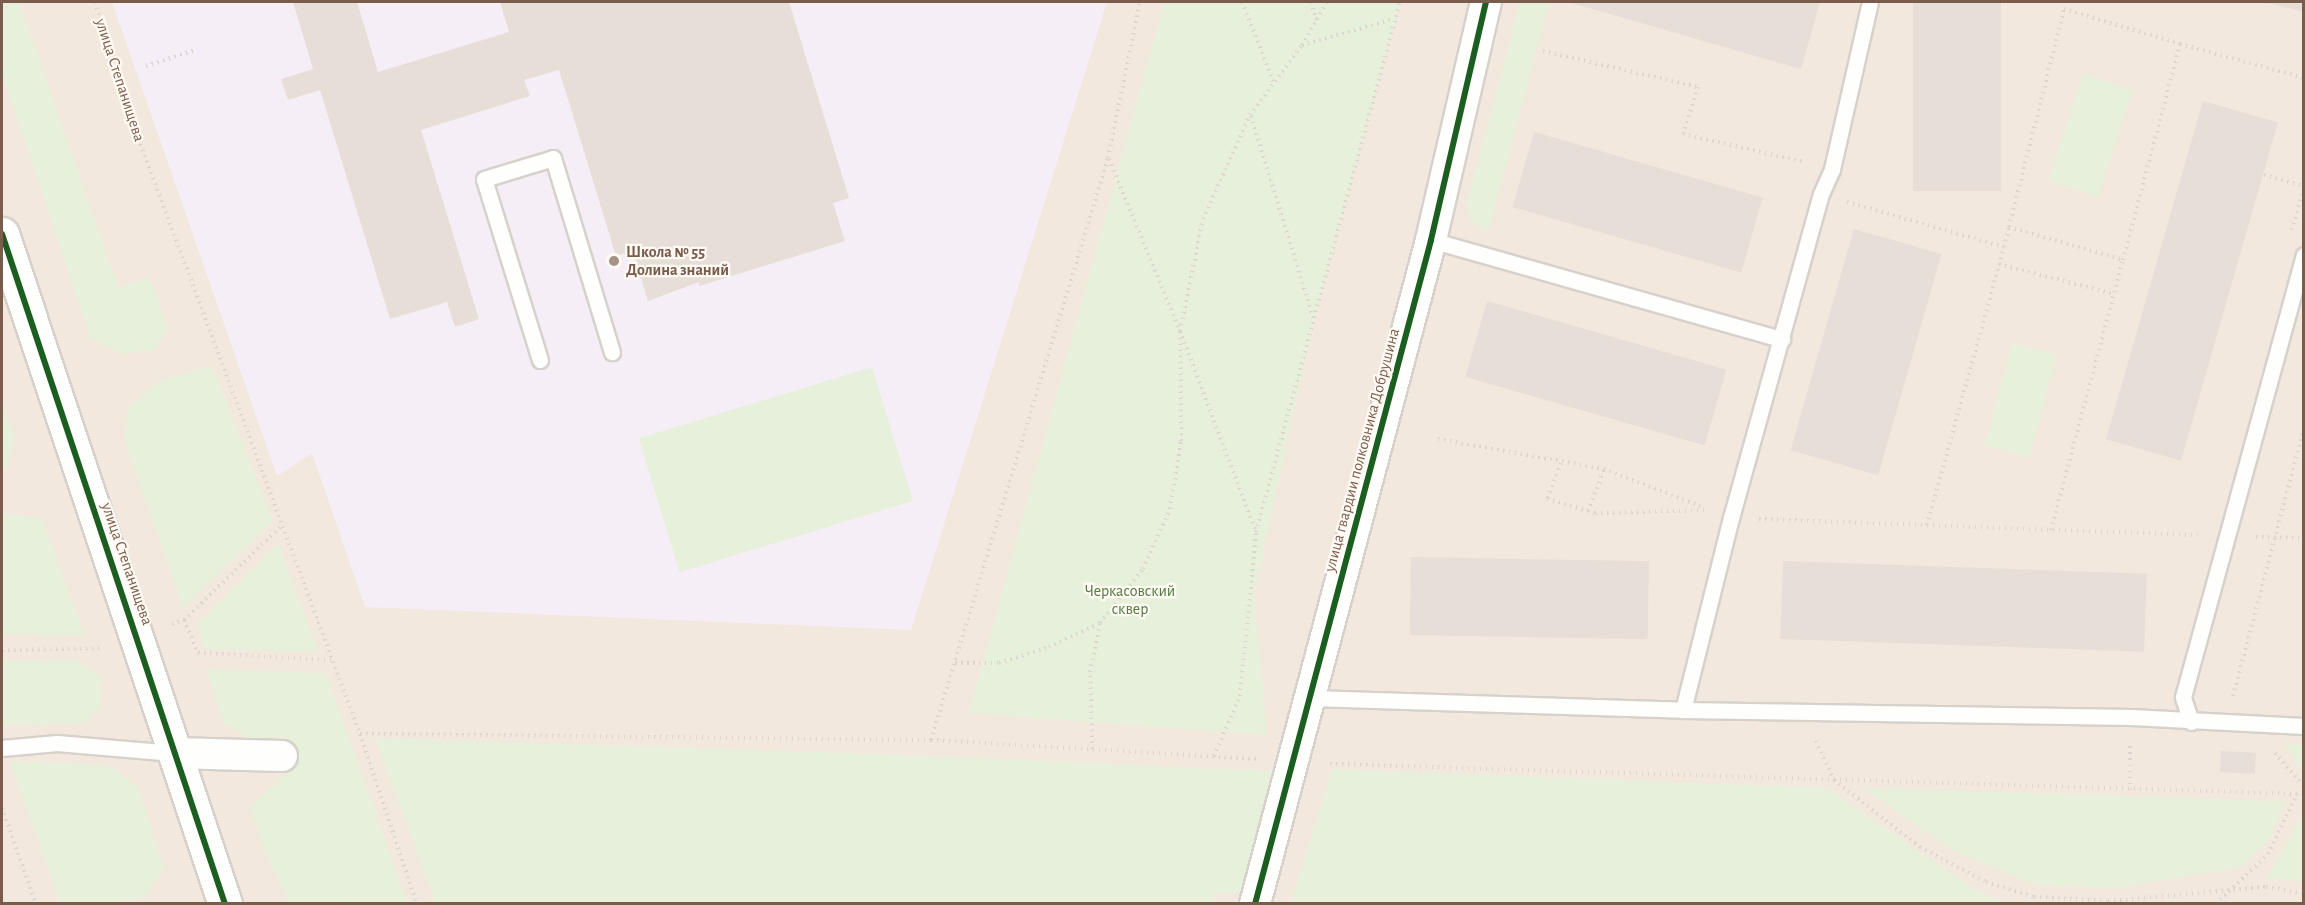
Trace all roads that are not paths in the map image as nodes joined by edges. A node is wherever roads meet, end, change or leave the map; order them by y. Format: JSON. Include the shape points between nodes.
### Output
{"nodes":[{"id":1,"x":1486,"y":2,"type":"edge"},
{"id":2,"x":1870,"y":2,"type":"edge"},
{"id":3,"x":2,"y":234,"type":"edge"},
{"id":4,"x":1431,"y":240,"type":"junction"},
{"id":5,"x":2304,"y":255,"type":"edge"},
{"id":6,"x":1782,"y":339,"type":"junction"},
{"id":7,"x":612,"y":352,"type":"dead end"},
{"id":8,"x":540,"y":360,"type":"dead end"},
{"id":9,"x":1311,"y":698,"type":"junction"},
{"id":10,"x":1683,"y":710,"type":"junction"},
{"id":11,"x":2191,"y":722,"type":"junction"},
{"id":12,"x":2304,"y":726,"type":"edge"},
{"id":13,"x":2,"y":748,"type":"edge"},
{"id":14,"x":174,"y":753,"type":"junction"},
{"id":15,"x":282,"y":756,"type":"dead end"},
{"id":16,"x":225,"y":903,"type":"edge"},
{"id":17,"x":1255,"y":903,"type":"edge"}],
"edges":[{"from":1,"to":4,"type":"street","name":"улица гвардии полковника Добрушина"},
{"from":2,"to":6,"type":"lane","via":[[1832,169],[1821,194]]},
{"from":3,"to":14,"type":"street","name":"улица Степанищева"},
{"from":4,"to":6,"type":"lane"},
{"from":4,"to":9,"type":"street","name":"улица гвардии полковника Добрушина"},
{"from":5,"to":11,"type":"lane","via":[[2183,697]]},
{"from":6,"to":10,"type":"lane","via":[[1731,518]]},
{"from":7,"to":8,"type":"lane","via":[[553,158],[484,179]]},
{"from":9,"to":10,"type":"lane"},
{"from":9,"to":17,"type":"street","name":"улица гвардии полковника Добрушина"},
{"from":10,"to":11,"type":"lane","via":[[2131,717]]},
{"from":11,"to":12,"type":"lane"},
{"from":13,"to":14,"type":"lane","via":[[57,743]]},
{"from":14,"to":15,"type":"street"},
{"from":14,"to":16,"type":"street","name":"улица Степанищева"}]}
